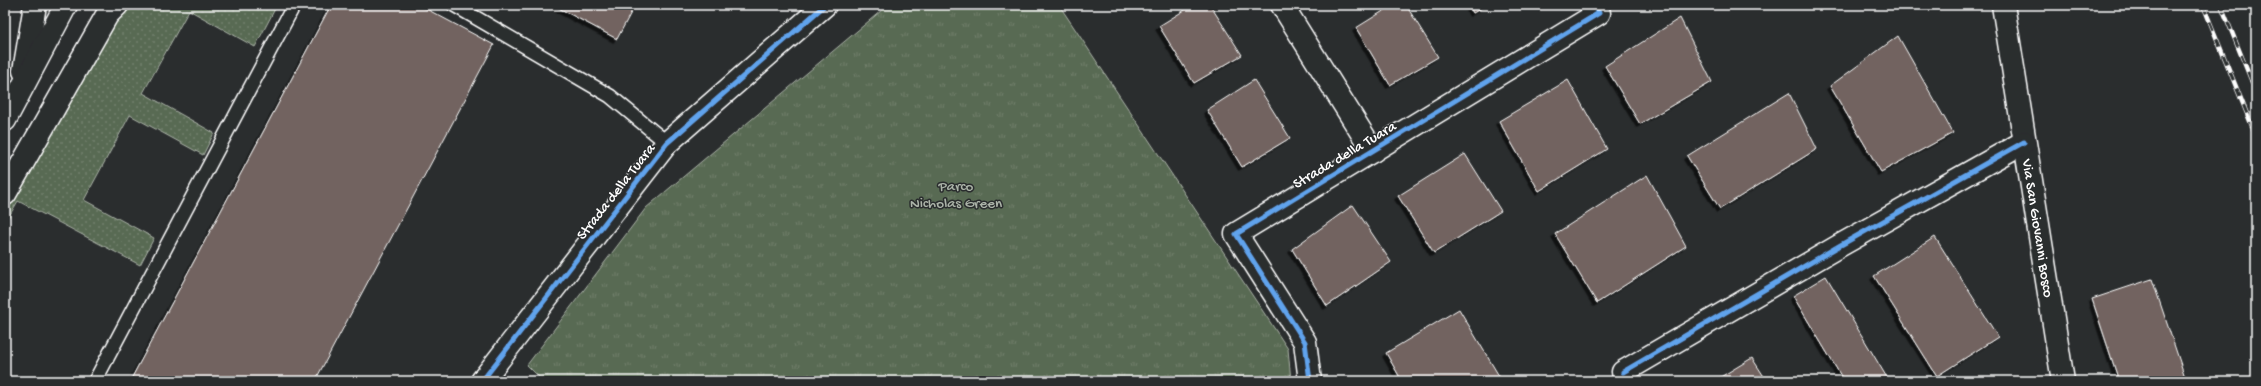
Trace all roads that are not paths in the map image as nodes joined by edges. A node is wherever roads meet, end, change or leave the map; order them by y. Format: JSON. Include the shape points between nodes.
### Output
{"nodes":[{"id":1,"x":35,"y":5,"type":"edge"},
{"id":2,"x":66,"y":5,"type":"edge"},
{"id":3,"x":117,"y":5,"type":"edge"},
{"id":4,"x":294,"y":5,"type":"edge"},
{"id":5,"x":454,"y":5,"type":"edge"},
{"id":6,"x":825,"y":5,"type":"edge"},
{"id":7,"x":1282,"y":5,"type":"edge"},
{"id":8,"x":1595,"y":5,"type":"edge"},
{"id":9,"x":2003,"y":5,"type":"edge"},
{"id":10,"x":21,"y":89,"type":"junction"},
{"id":11,"x":5,"y":120,"type":"edge"},
{"id":12,"x":2024,"y":142,"type":"junction"},
{"id":13,"x":667,"y":143,"type":"junction"},
{"id":14,"x":1373,"y":151,"type":"junction"},
{"id":15,"x":5,"y":194,"type":"edge"},
{"id":16,"x":1623,"y":372,"type":"dead end"},
{"id":17,"x":95,"y":381,"type":"edge"},
{"id":18,"x":482,"y":381,"type":"edge"},
{"id":19,"x":1310,"y":381,"type":"edge"},
{"id":20,"x":2063,"y":381,"type":"edge"}],
"edges":[{"from":1,"to":10,"type":"street"},
{"from":2,"to":10,"type":"street"},
{"from":3,"to":15,"type":"street","via":[[107,15]]},
{"from":4,"to":17,"type":"lane"},
{"from":5,"to":13,"type":"lane","via":[[610,96]]},
{"from":6,"to":13,"type":"street","name":"Strada della Tuara"},
{"from":7,"to":14,"type":"street","name":"Strada della Tuara"},
{"from":8,"to":14,"type":"street","name":"Strada della Tuara","via":[[1599,13]]},
{"from":9,"to":12,"type":"street","name":"Via San Giovanni Bosco"},
{"from":10,"to":11,"type":"street"},
{"from":12,"to":16,"type":"street"},
{"from":12,"to":20,"type":"street","name":"Via San Giovanni Bosco"},
{"from":13,"to":18,"type":"street","name":"Strada della Tuara"},
{"from":14,"to":19,"type":"street","name":"Strada della Tuara","via":[[1236,234],[1305,342]]}]}
